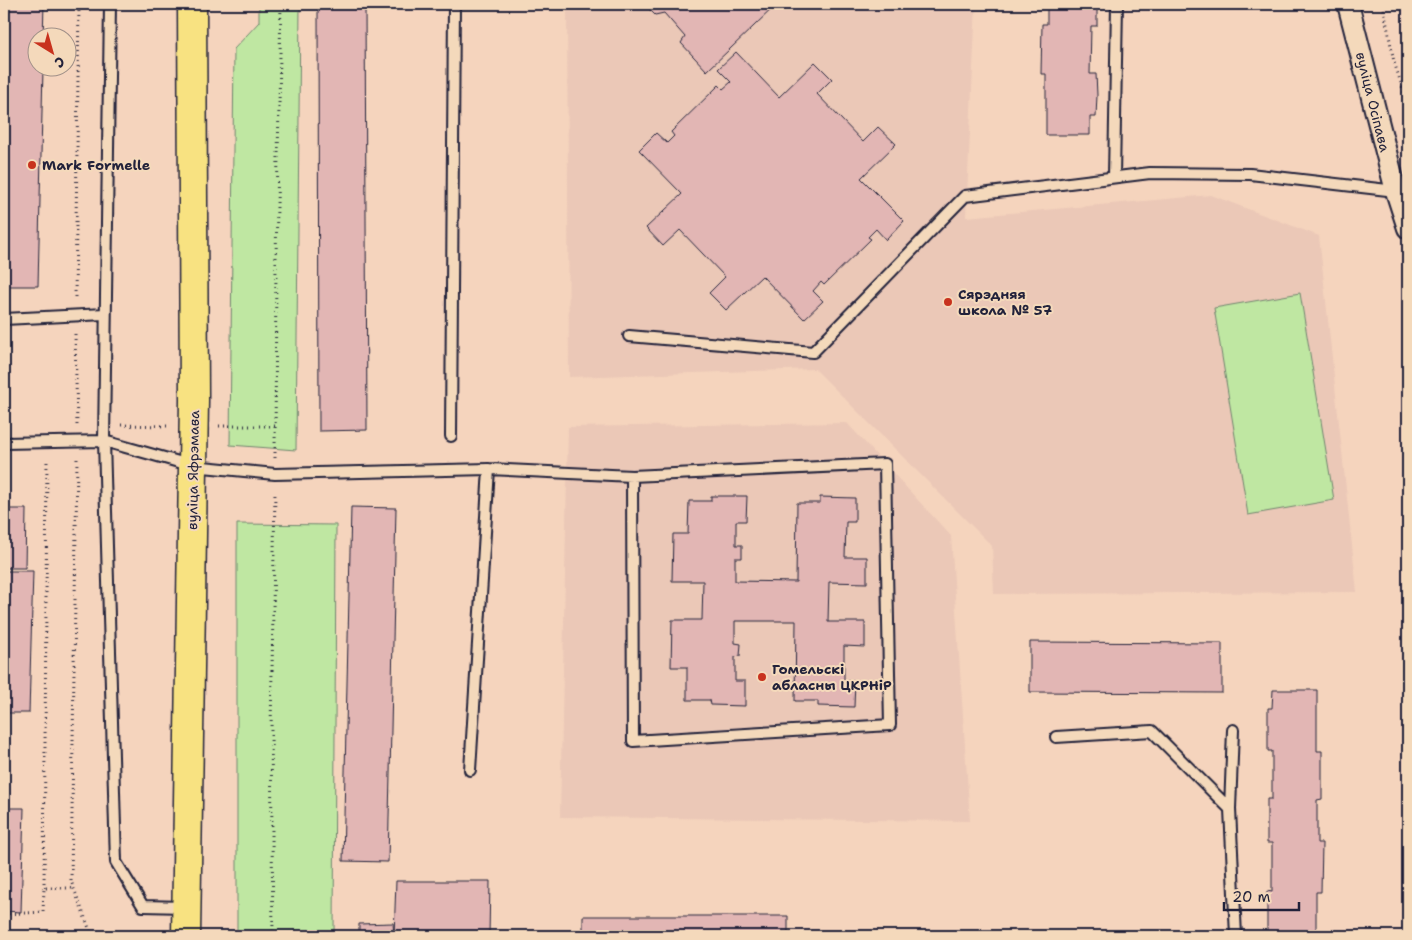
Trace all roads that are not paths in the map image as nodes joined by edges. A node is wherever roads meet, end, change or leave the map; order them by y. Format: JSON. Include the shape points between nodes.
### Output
{"nodes":[{"id":1,"x":110,"y":4,"type":"edge"},
{"id":2,"x":192,"y":4,"type":"edge"},
{"id":3,"x":454,"y":4,"type":"edge"},
{"id":4,"x":1117,"y":4,"type":"edge"},
{"id":5,"x":1348,"y":4,"type":"edge"},
{"id":6,"x":1114,"y":178,"type":"junction"},
{"id":7,"x":1396,"y":191,"type":"junction"},
{"id":8,"x":1408,"y":228,"type":"edge"},
{"id":9,"x":105,"y":314,"type":"junction"},
{"id":10,"x":4,"y":319,"type":"edge"},
{"id":11,"x":629,"y":336,"type":"dead end"},
{"id":12,"x":451,"y":436,"type":"dead end"},
{"id":13,"x":104,"y":441,"type":"junction"},
{"id":14,"x":4,"y":443,"type":"edge"},
{"id":15,"x":193,"y":466,"type":"junction"},
{"id":16,"x":489,"y":469,"type":"junction"},
{"id":17,"x":632,"y":476,"type":"junction"},
{"id":18,"x":1233,"y":730,"type":"dead end"},
{"id":19,"x":1056,"y":737,"type":"dead end"},
{"id":20,"x":470,"y":770,"type":"dead end"},
{"id":21,"x":1230,"y":809,"type":"junction"},
{"id":22,"x":186,"y":907,"type":"junction"},
{"id":23,"x":186,"y":936,"type":"edge"},
{"id":24,"x":1236,"y":936,"type":"edge"}],
"edges":[{"from":1,"to":9,"type":"lane"},
{"from":2,"to":15,"type":"main road","name":"вуліца Яфрэмава"},
{"from":3,"to":12,"type":"lane"},
{"from":4,"to":6,"type":"lane"},
{"from":5,"to":7,"type":"street","name":"вуліца Осіпава"},
{"from":6,"to":7,"type":"lane","via":[[1150,173],[1250,174]]},
{"from":6,"to":11,"type":"lane","via":[[965,196],[813,352]]},
{"from":7,"to":8,"type":"street","name":"вуліца Осіпава"},
{"from":9,"to":10,"type":"lane"},
{"from":9,"to":13,"type":"lane"},
{"from":13,"to":14,"type":"lane"},
{"from":13,"to":15,"type":"lane"},
{"from":13,"to":22,"type":"lane","via":[[116,862],[143,906]]},
{"from":15,"to":16,"type":"lane","via":[[276,474]]},
{"from":15,"to":22,"type":"main road","name":"вуліца Яфрэмава"},
{"from":16,"to":17,"type":"lane"},
{"from":16,"to":20,"type":"lane"},
{"from":17,"to":17,"type":"lane","via":[[633,741],[890,725],[885,464]]},
{"from":18,"to":21,"type":"lane"},
{"from":19,"to":21,"type":"lane","via":[[1152,731]]},
{"from":21,"to":24,"type":"lane"},
{"from":22,"to":23,"type":"main road","name":"вуліца Яфрэмава"}]}
